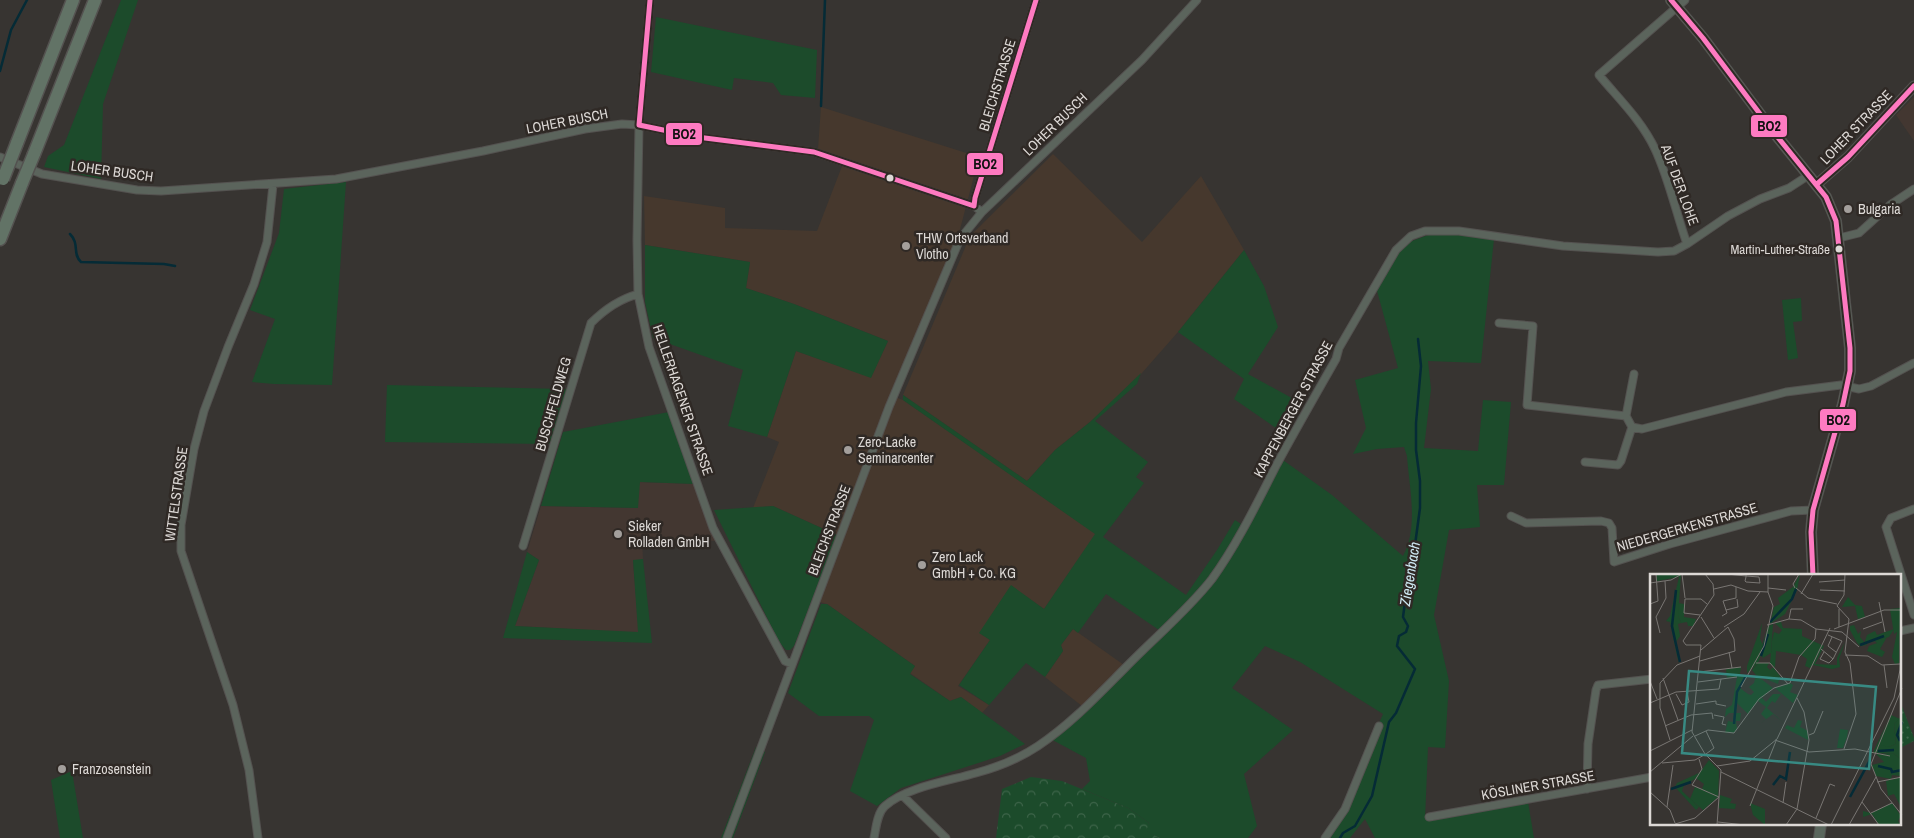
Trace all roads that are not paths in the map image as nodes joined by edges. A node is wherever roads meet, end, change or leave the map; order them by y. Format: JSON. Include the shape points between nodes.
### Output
{"nodes":[{"id":1,"x":73,"y":0,"type":"edge"},
{"id":2,"x":94,"y":0,"type":"edge"},
{"id":3,"x":650,"y":0,"type":"edge"},
{"id":4,"x":1036,"y":0,"type":"edge"},
{"id":5,"x":1197,"y":0,"type":"edge"},
{"id":6,"x":1678,"y":2,"type":"edge"},
{"id":7,"x":1914,"y":86,"type":"edge"},
{"id":8,"x":639,"y":126,"type":"junction"},
{"id":9,"x":0,"y":157,"type":"edge"},
{"id":10,"x":1809,"y":175,"type":"junction"},
{"id":11,"x":2,"y":182,"type":"edge"},
{"id":12,"x":1816,"y":184,"type":"junction"},
{"id":13,"x":273,"y":185,"type":"junction"},
{"id":14,"x":1914,"y":189,"type":"edge"},
{"id":15,"x":974,"y":206,"type":"junction"},
{"id":16,"x":982,"y":212,"type":"junction"},
{"id":17,"x":1838,"y":238,"type":"junction"},
{"id":18,"x":0,"y":240,"type":"edge"},
{"id":19,"x":1687,"y":244,"type":"junction"},
{"id":20,"x":638,"y":294,"type":"junction"},
{"id":21,"x":1499,"y":323,"type":"dead end"},
{"id":22,"x":1914,"y":363,"type":"edge"},
{"id":23,"x":1634,"y":374,"type":"dead end"},
{"id":24,"x":1848,"y":387,"type":"junction"},
{"id":25,"x":1626,"y":416,"type":"junction"},
{"id":26,"x":1632,"y":427,"type":"junction"},
{"id":27,"x":1585,"y":462,"type":"dead end"},
{"id":28,"x":1914,"y":509,"type":"edge"},
{"id":29,"x":1813,"y":510,"type":"junction"},
{"id":30,"x":1511,"y":516,"type":"dead end"},
{"id":31,"x":523,"y":546,"type":"dead end"},
{"id":32,"x":1813,"y":574,"type":"edge"},
{"id":33,"x":1901,"y":574,"type":"edge"},
{"id":34,"x":1902,"y":577,"type":"edge"},
{"id":35,"x":1914,"y":615,"type":"edge"},
{"id":36,"x":792,"y":664,"type":"junction"},
{"id":37,"x":1650,"y":679,"type":"edge"},
{"id":38,"x":1379,"y":726,"type":"dead end"},
{"id":39,"x":1650,"y":777,"type":"edge"},
{"id":40,"x":1587,"y":788,"type":"junction"},
{"id":41,"x":903,"y":796,"type":"junction"},
{"id":42,"x":1429,"y":817,"type":"dead end"},
{"id":43,"x":258,"y":838,"type":"edge"},
{"id":44,"x":727,"y":838,"type":"edge"},
{"id":45,"x":874,"y":838,"type":"edge"},
{"id":46,"x":946,"y":838,"type":"edge"},
{"id":47,"x":1325,"y":838,"type":"edge"}],
"edges":[{"from":1,"to":11,"type":"highway","bridge":true},
{"from":2,"to":18,"type":"highway","bridge":true},
{"from":3,"to":8,"type":"street","name":"HELLERHAGENER STRASSE"},
{"from":4,"to":15,"type":"street","name":"BLEICHSTRASSE"},
{"from":5,"to":16,"type":"street","name":"LOHER BUSCH","via":[[1142,60]]},
{"from":6,"to":10,"type":"main road"},
{"from":6,"to":19,"type":"street","name":"AUF DER LOHE","via":[[1599,75],[1638,121],[1655,148]]},
{"from":7,"to":12,"type":"street","name":"LOHER STRASSE","via":[[1848,157]]},
{"from":8,"to":13,"type":"street","name":"LOHER BUSCH","via":[[622,124],[585,129],[376,172]]},
{"from":8,"to":15,"type":"street","name":"LOHER BUSCH","via":[[814,152]]},
{"from":8,"to":20,"type":"street","name":"HELLERHAGENER STRASSE"},
{"from":9,"to":13,"type":"street","name":"LOHER BUSCH","via":[[42,174],[137,190]]},
{"from":10,"to":12,"type":"main road"},
{"from":10,"to":19,"type":"street","name":"KAPPENBERGER STRASSE","via":[[1789,188],[1728,216]]},
{"from":12,"to":17,"type":"main road","via":[[1832,210]]},
{"from":13,"to":43,"type":"street","name":"WITTELSTRASSE","via":[[268,242],[204,411],[194,449],[180,537],[181,552],[242,738]]},
{"from":14,"to":17,"type":"street","via":[[1859,233]]},
{"from":15,"to":16,"type":"street","name":"LOHER BUSCH"},
{"from":16,"to":36,"type":"street","name":"BLEICHSTRASSE","via":[[960,239],[891,401]]},
{"from":17,"to":24,"type":"main road","via":[[1850,348]]},
{"from":19,"to":41,"type":"street","name":"KAPPENBERGER STRASSE","via":[[1658,252],[1563,246],[1459,231],[1425,230],[1411,236],[1396,250],[1339,348],[1336,359],[1227,557],[1180,615],[1087,706],[1038,746],[992,768]]},
{"from":20,"to":31,"type":"street","name":"BUSCHFELDWEG","via":[[606,309],[591,323]]},
{"from":20,"to":36,"type":"street","name":"HELLERHAGENER STRASSE","via":[[649,347],[713,528],[785,661]]},
{"from":21,"to":25,"type":"street","via":[[1533,326],[1527,405]]},
{"from":22,"to":24,"type":"street","via":[[1871,386]]},
{"from":23,"to":25,"type":"street"},
{"from":24,"to":26,"type":"street","via":[[1841,385],[1786,392],[1642,429]]},
{"from":24,"to":29,"type":"main road"},
{"from":25,"to":26,"type":"street"},
{"from":26,"to":27,"type":"street","via":[[1618,465]]},
{"from":28,"to":33,"type":"street","via":[[1891,518],[1886,527]]},
{"from":29,"to":30,"type":"street","name":"NIEDERGERKENSTRASSE","via":[[1791,511],[1614,562],[1609,523],[1526,523]]},
{"from":29,"to":32,"type":"main road"},
{"from":34,"to":35,"type":"street"},
{"from":36,"to":44,"type":"street","name":"BLEICHSTRASSE"},
{"from":37,"to":40,"type":"street","via":[[1598,685],[1588,744]]},
{"from":38,"to":47,"type":"street","via":[[1345,809]]},
{"from":39,"to":40,"type":"street","name":"KÖSLINER STRASSE"},
{"from":40,"to":42,"type":"street","name":"KÖSLINER STRASSE"},
{"from":41,"to":45,"type":"street","name":"KAPPENBERGER STRASSE","via":[[881,810]]},
{"from":41,"to":46,"type":"street"}]}
